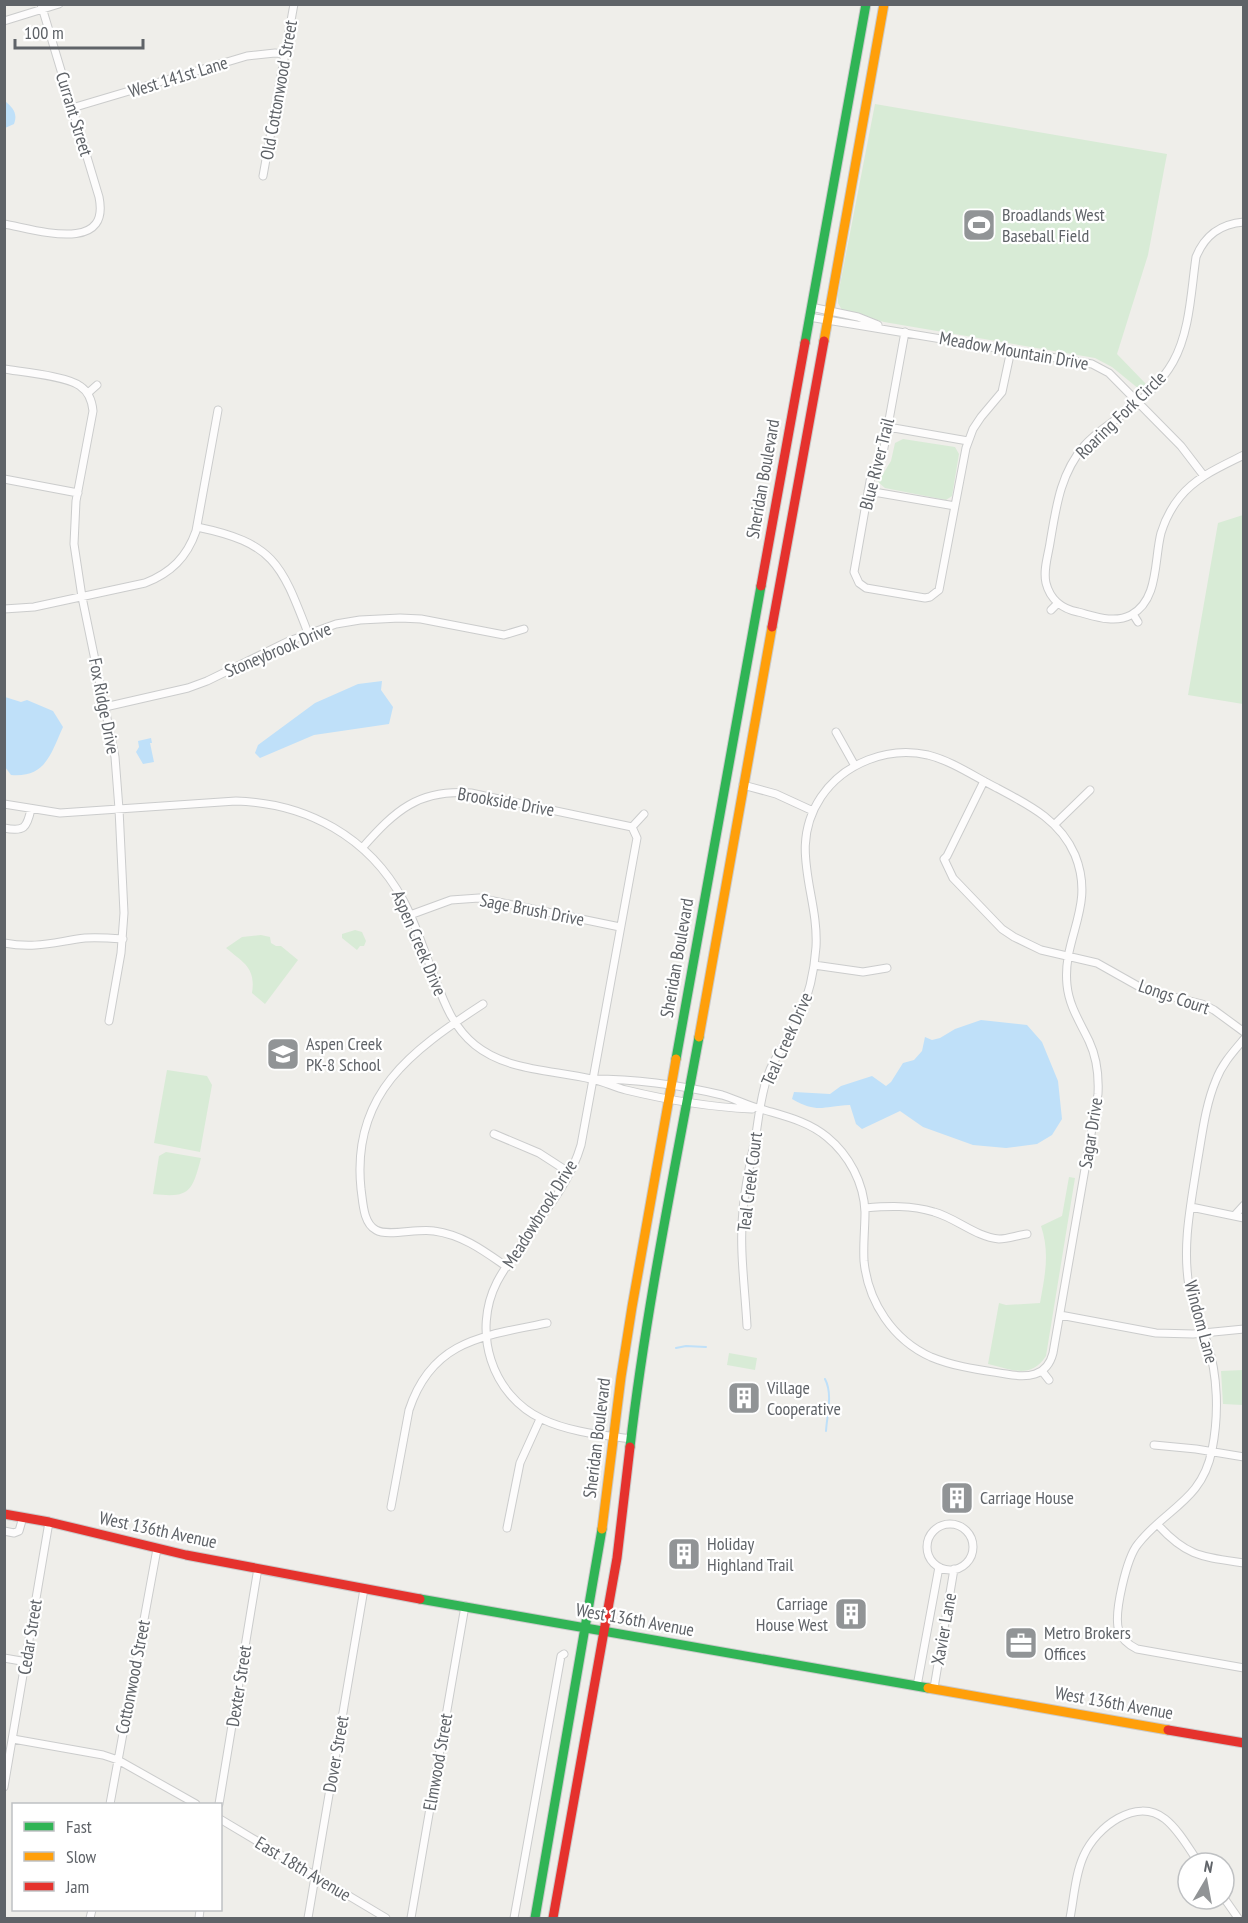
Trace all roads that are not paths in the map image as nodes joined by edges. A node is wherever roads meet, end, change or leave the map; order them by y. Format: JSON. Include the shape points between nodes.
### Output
{"nodes":[{"id":1,"x":59,"y":4,"type":"edge"},
{"id":2,"x":294,"y":4,"type":"edge"},
{"id":3,"x":866,"y":4,"type":"edge"},
{"id":4,"x":884,"y":4,"type":"edge"},
{"id":5,"x":42,"y":7,"type":"edge"},
{"id":6,"x":4,"y":21,"type":"edge"},
{"id":7,"x":285,"y":54,"type":"junction"},
{"id":8,"x":72,"y":108,"type":"junction"},
{"id":9,"x":263,"y":176,"type":"dead end"},
{"id":10,"x":1244,"y":222,"type":"edge"},
{"id":11,"x":4,"y":224,"type":"edge"},
{"id":12,"x":810,"y":312,"type":"junction"},
{"id":13,"x":827,"y":316,"type":"junction"},
{"id":14,"x":905,"y":332,"type":"junction"},
{"id":15,"x":1011,"y":350,"type":"junction"},
{"id":16,"x":4,"y":369,"type":"edge"},
{"id":17,"x":97,"y":385,"type":"dead end"},
{"id":18,"x":88,"y":393,"type":"junction"},
{"id":19,"x":1138,"y":402,"type":"junction"},
{"id":20,"x":218,"y":410,"type":"dead end"},
{"id":21,"x":888,"y":427,"type":"junction"},
{"id":22,"x":968,"y":441,"type":"junction"},
{"id":23,"x":1244,"y":455,"type":"edge"},
{"id":24,"x":1204,"y":476,"type":"junction"},
{"id":25,"x":4,"y":479,"type":"edge"},
{"id":26,"x":868,"y":491,"type":"junction"},
{"id":27,"x":78,"y":493,"type":"junction"},
{"id":28,"x":955,"y":506,"type":"junction"},
{"id":29,"x":197,"y":527,"type":"junction"},
{"id":30,"x":82,"y":597,"type":"junction"},
{"id":31,"x":1058,"y":603,"type":"junction"},
{"id":32,"x":4,"y":609,"type":"edge"},
{"id":33,"x":1051,"y":610,"type":"dead end"},
{"id":34,"x":1133,"y":614,"type":"junction"},
{"id":35,"x":1138,"y":622,"type":"dead end"},
{"id":36,"x":524,"y":628,"type":"dead end"},
{"id":37,"x":308,"y":633,"type":"junction"},
{"id":38,"x":105,"y":707,"type":"junction"},
{"id":39,"x":836,"y":732,"type":"dead end"},
{"id":40,"x":855,"y":766,"type":"junction"},
{"id":41,"x":984,"y":781,"type":"junction"},
{"id":42,"x":743,"y":785,"type":"junction"},
{"id":43,"x":1090,"y":790,"type":"dead end"},
{"id":44,"x":4,"y":804,"type":"edge"},
{"id":45,"x":31,"y":809,"type":"junction"},
{"id":46,"x":119,"y":809,"type":"junction"},
{"id":47,"x":813,"y":811,"type":"junction"},
{"id":48,"x":644,"y":814,"type":"dead end"},
{"id":49,"x":1055,"y":824,"type":"junction"},
{"id":50,"x":632,"y":827,"type":"junction"},
{"id":51,"x":4,"y":828,"type":"edge"},
{"id":52,"x":363,"y":847,"type":"junction"},
{"id":53,"x":410,"y":915,"type":"junction"},
{"id":54,"x":620,"y":927,"type":"junction"},
{"id":55,"x":123,"y":939,"type":"junction"},
{"id":56,"x":4,"y":943,"type":"edge"},
{"id":57,"x":1068,"y":956,"type":"junction"},
{"id":58,"x":814,"y":965,"type":"junction"},
{"id":59,"x":886,"y":968,"type":"dead end"},
{"id":60,"x":483,"y":1004,"type":"dead end"},
{"id":61,"x":109,"y":1021,"type":"dead end"},
{"id":62,"x":454,"y":1022,"type":"junction"},
{"id":63,"x":1244,"y":1032,"type":"edge"},
{"id":64,"x":1244,"y":1039,"type":"edge"},
{"id":65,"x":592,"y":1079,"type":"junction"},
{"id":66,"x":672,"y":1086,"type":"junction"},
{"id":67,"x":689,"y":1089,"type":"junction"},
{"id":68,"x":669,"y":1099,"type":"junction"},
{"id":69,"x":687,"y":1101,"type":"junction"},
{"id":70,"x":760,"y":1109,"type":"junction"},
{"id":71,"x":494,"y":1134,"type":"dead end"},
{"id":72,"x":570,"y":1173,"type":"junction"},
{"id":73,"x":1244,"y":1205,"type":"edge"},
{"id":74,"x":1191,"y":1207,"type":"junction"},
{"id":75,"x":865,"y":1208,"type":"junction"},
{"id":76,"x":1234,"y":1216,"type":"junction"},
{"id":77,"x":1244,"y":1218,"type":"edge"},
{"id":78,"x":1027,"y":1234,"type":"dead end"},
{"id":79,"x":507,"y":1267,"type":"junction"},
{"id":80,"x":1060,"y":1315,"type":"junction"},
{"id":81,"x":547,"y":1323,"type":"dead end"},
{"id":82,"x":747,"y":1326,"type":"dead end"},
{"id":83,"x":1244,"y":1329,"type":"edge"},
{"id":84,"x":1203,"y":1333,"type":"junction"},
{"id":85,"x":486,"y":1336,"type":"junction"},
{"id":86,"x":1042,"y":1371,"type":"junction"},
{"id":87,"x":1049,"y":1380,"type":"dead end"},
{"id":88,"x":540,"y":1419,"type":"junction"},
{"id":89,"x":613,"y":1437,"type":"junction"},
{"id":90,"x":631,"y":1439,"type":"junction"},
{"id":91,"x":1154,"y":1446,"type":"dead end"},
{"id":92,"x":1212,"y":1452,"type":"junction"},
{"id":93,"x":1244,"y":1457,"type":"edge"},
{"id":94,"x":391,"y":1507,"type":"dead end"},
{"id":95,"x":4,"y":1514,"type":"edge"},
{"id":96,"x":23,"y":1517,"type":"junction"},
{"id":97,"x":50,"y":1522,"type":"junction"},
{"id":98,"x":1158,"y":1525,"type":"junction"},
{"id":99,"x":507,"y":1528,"type":"dead end"},
{"id":100,"x":4,"y":1531,"type":"edge"},
{"id":101,"x":157,"y":1549,"type":"junction"},
{"id":102,"x":1244,"y":1563,"type":"edge"},
{"id":103,"x":939,"y":1567,"type":"junction"},
{"id":104,"x":258,"y":1568,"type":"junction"},
{"id":105,"x":954,"y":1569,"type":"junction"},
{"id":106,"x":364,"y":1589,"type":"junction"},
{"id":107,"x":465,"y":1606,"type":"junction"},
{"id":108,"x":585,"y":1628,"type":"junction"},
{"id":109,"x":604,"y":1631,"type":"junction"},
{"id":110,"x":564,"y":1654,"type":"dead end"},
{"id":111,"x":4,"y":1658,"type":"edge"},
{"id":112,"x":27,"y":1662,"type":"junction"},
{"id":113,"x":1244,"y":1668,"type":"edge"},
{"id":114,"x":917,"y":1686,"type":"junction"},
{"id":115,"x":934,"y":1688,"type":"junction"},
{"id":116,"x":13,"y":1739,"type":"junction"},
{"id":117,"x":1244,"y":1743,"type":"edge"},
{"id":118,"x":118,"y":1760,"type":"junction"},
{"id":119,"x":4,"y":1787,"type":"edge"},
{"id":120,"x":110,"y":1803,"type":"edge"},
{"id":121,"x":194,"y":1803,"type":"edge"},
{"id":122,"x":219,"y":1803,"type":"edge"},
{"id":123,"x":222,"y":1820,"type":"edge"},
{"id":124,"x":1190,"y":1851,"type":"edge"},
{"id":125,"x":315,"y":1876,"type":"junction"},
{"id":126,"x":308,"y":1918,"type":"edge"},
{"id":127,"x":387,"y":1918,"type":"edge"},
{"id":128,"x":411,"y":1918,"type":"edge"},
{"id":129,"x":514,"y":1918,"type":"edge"},
{"id":130,"x":535,"y":1918,"type":"edge"},
{"id":131,"x":553,"y":1918,"type":"edge"},
{"id":132,"x":1070,"y":1918,"type":"edge"}],
"edges":[{"from":1,"to":5,"type":"street"},
{"from":2,"to":7,"type":"street","name":"Old Cottonwood Street"},
{"from":3,"to":12,"type":"main road","name":"Sheridan Boulevard"},
{"from":4,"to":13,"type":"main road","name":"Sheridan Boulevard"},
{"from":5,"to":6,"type":"street"},
{"from":5,"to":8,"type":"street","name":"Currant Street"},
{"from":7,"to":8,"type":"street","name":"West 141st Lane","via":[[247,56]]},
{"from":7,"to":9,"type":"street","name":"Old Cottonwood Street"},
{"from":8,"to":11,"type":"street","name":"Currant Street","via":[[100,204],[96,223],[75,235]]},
{"from":10,"to":19,"type":"street","name":"Roaring Fork Circle","via":[[1215,227],[1207,238],[1196,257],[1179,352]]},
{"from":12,"to":13,"type":"street","name":"Meadow Mountain Drive"},
{"from":12,"to":66,"type":"main road","name":"Sheridan Boulevard"},
{"from":13,"to":14,"type":"street","name":"Meadow Mountain Drive"},
{"from":13,"to":42,"type":"main road","name":"Sheridan Boulevard"},
{"from":14,"to":15,"type":"street","name":"Meadow Mountain Drive"},
{"from":14,"to":21,"type":"street","name":"Blue River Trail"},
{"from":15,"to":19,"type":"street","name":"Meadow Mountain Drive","via":[[1101,368]]},
{"from":15,"to":22,"type":"street","name":"Blue River Trail","via":[[1002,392],[981,417]]},
{"from":16,"to":18,"type":"street","via":[[75,382]]},
{"from":17,"to":18,"type":"street"},
{"from":18,"to":27,"type":"street","name":"Fox Ridge Drive","via":[[93,411]]},
{"from":19,"to":24,"type":"street","name":"Meadow Mountain Drive"},
{"from":19,"to":31,"type":"street","name":"Roaring Fork Circle","via":[[1085,445],[1061,487],[1045,572],[1049,590]]},
{"from":20,"to":29,"type":"street"},
{"from":21,"to":22,"type":"street"},
{"from":21,"to":26,"type":"street","name":"Blue River Trail","via":[[884,453]]},
{"from":22,"to":28,"type":"street","name":"Blue River Trail"},
{"from":23,"to":24,"type":"street"},
{"from":24,"to":34,"type":"street","via":[[1171,510],[1161,535],[1150,591]]},
{"from":25,"to":27,"type":"street"},
{"from":26,"to":28,"type":"street"},
{"from":26,"to":28,"type":"street","name":"Blue River Trail","via":[[854,572],[859,588],[925,598],[942,593]]},
{"from":27,"to":30,"type":"street","name":"Fox Ridge Drive","via":[[74,544]]},
{"from":29,"to":30,"type":"street","via":[[185,554],[157,578]]},
{"from":29,"to":37,"type":"street","via":[[243,539],[265,553],[290,586]]},
{"from":30,"to":32,"type":"street"},
{"from":30,"to":38,"type":"street","name":"Fox Ridge Drive"},
{"from":31,"to":33,"type":"street"},
{"from":31,"to":34,"type":"street","via":[[1074,612],[1110,619]]},
{"from":34,"to":35,"type":"street"},
{"from":36,"to":37,"type":"street","name":"Stoneybrook Drive","via":[[504,634],[421,620],[380,618],[336,624]]},
{"from":37,"to":38,"type":"street","name":"Stoneybrook Drive","via":[[188,688]]},
{"from":38,"to":46,"type":"street","name":"Fox Ridge Drive","via":[[115,757]]},
{"from":39,"to":40,"type":"street"},
{"from":40,"to":41,"type":"street","name":"Teal Creek Drive","via":[[888,754],[914,753],[945,761]]},
{"from":40,"to":47,"type":"street","name":"Teal Creek Drive","via":[[829,787]]},
{"from":41,"to":49,"type":"street","via":[[1033,807]]},
{"from":41,"to":57,"type":"street","via":[[944,859],[949,871],[1002,929],[1041,950]]},
{"from":42,"to":47,"type":"street","via":[[776,794]]},
{"from":42,"to":67,"type":"main road","name":"Sheridan Boulevard"},
{"from":43,"to":49,"type":"street"},
{"from":44,"to":45,"type":"street","name":"Aspen Creek Drive"},
{"from":45,"to":46,"type":"street","name":"Aspen Creek Drive","via":[[60,813]]},
{"from":45,"to":51,"type":"street","via":[[22,829]]},
{"from":46,"to":52,"type":"street","name":"Aspen Creek Drive","via":[[236,801],[275,804],[315,816]]},
{"from":46,"to":55,"type":"street","name":"Fox Ridge Drive"},
{"from":47,"to":58,"type":"street","name":"Teal Creek Drive","via":[[804,852],[816,923]]},
{"from":48,"to":50,"type":"street"},
{"from":49,"to":57,"type":"street","via":[[1075,856],[1082,886],[1080,915]]},
{"from":50,"to":52,"type":"street","name":"Brookside Drive","via":[[457,792],[411,803],[387,820]]},
{"from":50,"to":54,"type":"street","name":"Meadowbrook Drive","via":[[637,838]]},
{"from":52,"to":53,"type":"street","name":"Aspen Creek Drive","via":[[394,884]]},
{"from":53,"to":54,"type":"street","name":"Sage Brush Drive","via":[[451,900],[479,898]]},
{"from":53,"to":62,"type":"street","name":"Aspen Creek Drive"},
{"from":54,"to":65,"type":"street","name":"Meadowbrook Drive"},
{"from":55,"to":56,"type":"street","via":[[97,937],[34,946]]},
{"from":55,"to":61,"type":"street","name":"Fox Ridge Drive"},
{"from":57,"to":63,"type":"street","name":"Longs Court","via":[[1103,966],[1144,990],[1202,1004]]},
{"from":57,"to":80,"type":"street","name":"Sagar Drive","via":[[1070,1001],[1094,1053],[1098,1094]]},
{"from":58,"to":59,"type":"street","via":[[864,972]]},
{"from":58,"to":70,"type":"street","name":"Teal Creek Drive","via":[[799,1017],[768,1072]]},
{"from":60,"to":62,"type":"street"},
{"from":62,"to":65,"type":"street","name":"Aspen Creek Drive","via":[[476,1046],[501,1060]]},
{"from":62,"to":79,"type":"street","via":[[403,1065],[371,1110],[359,1164],[363,1206],[366,1219],[380,1232],[432,1230],[459,1237]]},
{"from":64,"to":74,"type":"street","name":"Windom Lane","via":[[1224,1064],[1211,1092]]},
{"from":65,"to":66,"type":"street","name":"Aspen Creek Drive","via":[[644,1080]]},
{"from":65,"to":68,"type":"street","name":"Aspen Creek Drive"},
{"from":65,"to":72,"type":"street","name":"Meadowbrook Drive","via":[[581,1145]]},
{"from":66,"to":67,"type":"street","name":"Aspen Creek Drive"},
{"from":66,"to":68,"type":"main road","name":"Sheridan Boulevard"},
{"from":67,"to":69,"type":"main road","name":"Sheridan Boulevard"},
{"from":67,"to":70,"type":"street","name":"Aspen Creek Drive"},
{"from":68,"to":69,"type":"street","name":"Aspen Creek Drive"},
{"from":68,"to":89,"type":"main road","name":"Sheridan Boulevard"},
{"from":69,"to":70,"type":"street","name":"Aspen Creek Drive"},
{"from":69,"to":90,"type":"main road","name":"Sheridan Boulevard"},
{"from":70,"to":75,"type":"street","name":"Aspen Creek Drive","via":[[811,1126],[834,1143],[856,1174]]},
{"from":70,"to":82,"type":"street","name":"Teal Creek Court","via":[[743,1211]]},
{"from":71,"to":72,"type":"street","via":[[539,1153]]},
{"from":72,"to":79,"type":"street","name":"Meadowbrook Drive"},
{"from":73,"to":76,"type":"street"},
{"from":74,"to":76,"type":"street"},
{"from":74,"to":84,"type":"street","name":"Windom Lane","via":[[1187,1266]]},
{"from":75,"to":78,"type":"street","via":[[916,1208],[999,1239]]},
{"from":75,"to":86,"type":"street","name":"Aspen Creek Drive","via":[[864,1259],[868,1283],[877,1306],[897,1333],[920,1351],[953,1364],[1020,1377]]},
{"from":76,"to":77,"type":"street"},
{"from":79,"to":85,"type":"street","name":"Meadowbrook Drive","via":[[492,1292]]},
{"from":80,"to":84,"type":"street","via":[[1156,1333]]},
{"from":80,"to":86,"type":"street","via":[[1052,1359]]},
{"from":81,"to":85,"type":"street"},
{"from":83,"to":84,"type":"street"},
{"from":84,"to":92,"type":"street","name":"Windom Lane","via":[[1215,1380]]},
{"from":85,"to":88,"type":"street","name":"Meadowbrook Drive","via":[[500,1380],[516,1401]]},
{"from":85,"to":94,"type":"street","via":[[451,1350],[420,1383],[409,1410]]},
{"from":86,"to":87,"type":"street"},
{"from":88,"to":89,"type":"street","name":"Meadowbrook Drive"},
{"from":88,"to":99,"type":"street","via":[[520,1463]]},
{"from":89,"to":90,"type":"street","name":"Meadowbrook Drive"},
{"from":89,"to":108,"type":"main road","name":"Sheridan Boulevard"},
{"from":90,"to":109,"type":"main road","name":"Sheridan Boulevard","via":[[621,1532]]},
{"from":91,"to":92,"type":"street"},
{"from":92,"to":93,"type":"street"},
{"from":92,"to":98,"type":"street","name":"Windom Lane","via":[[1192,1492]]},
{"from":95,"to":96,"type":"main road","name":"West 136th Avenue"},
{"from":96,"to":97,"type":"main road","name":"West 136th Avenue"},
{"from":96,"to":100,"type":"street","via":[[19,1531]]},
{"from":97,"to":101,"type":"main road","name":"West 136th Avenue"},
{"from":97,"to":112,"type":"street","name":"Cedar Street"},
{"from":98,"to":102,"type":"street","via":[[1171,1540],[1191,1553]]},
{"from":98,"to":113,"type":"street","name":"Windom Lane","via":[[1137,1545],[1127,1565],[1117,1625],[1124,1640],[1137,1649]]},
{"from":101,"to":104,"type":"main road","name":"West 136th Avenue"},
{"from":101,"to":118,"type":"street","name":"Cottonwood Street"},
{"from":103,"to":105,"type":"street"},
{"from":103,"to":105,"type":"street","via":[[926,1549],[930,1534],[942,1525],[957,1525],[972,1539],[972,1551],[966,1563]]},
{"from":103,"to":114,"type":"street","name":"Xavier Lane"},
{"from":104,"to":106,"type":"main road","name":"West 136th Avenue"},
{"from":104,"to":122,"type":"street","name":"Dexter Street"},
{"from":105,"to":115,"type":"street","name":"Xavier Lane"},
{"from":106,"to":107,"type":"main road","name":"West 136th Avenue"},
{"from":106,"to":125,"type":"street","name":"Dover Street"},
{"from":107,"to":108,"type":"main road","name":"West 136th Avenue"},
{"from":107,"to":128,"type":"street","name":"Elmwood Street"},
{"from":108,"to":109,"type":"main road","name":"West 136th Avenue"},
{"from":108,"to":130,"type":"main road","name":"Sheridan Boulevard"},
{"from":109,"to":114,"type":"main road","name":"West 136th Avenue"},
{"from":109,"to":131,"type":"main road","name":"Sheridan Boulevard"},
{"from":110,"to":129,"type":"street"},
{"from":111,"to":112,"type":"street"},
{"from":112,"to":116,"type":"street","name":"Cedar Street"},
{"from":114,"to":115,"type":"main road","name":"West 136th Avenue"},
{"from":115,"to":117,"type":"main road","name":"West 136th Avenue"},
{"from":116,"to":118,"type":"street"},
{"from":116,"to":119,"type":"street","name":"Cedar Street"},
{"from":118,"to":120,"type":"street","name":"Cottonwood Street"},
{"from":118,"to":121,"type":"street"},
{"from":123,"to":125,"type":"street","name":"East 18th Avenue"},
{"from":124,"to":132,"type":"street","via":[[1159,1814],[1142,1810],[1124,1815],[1097,1835],[1083,1856]]},
{"from":125,"to":126,"type":"street","name":"Dover Street"},
{"from":125,"to":127,"type":"street","name":"East 18th Avenue"}]}
